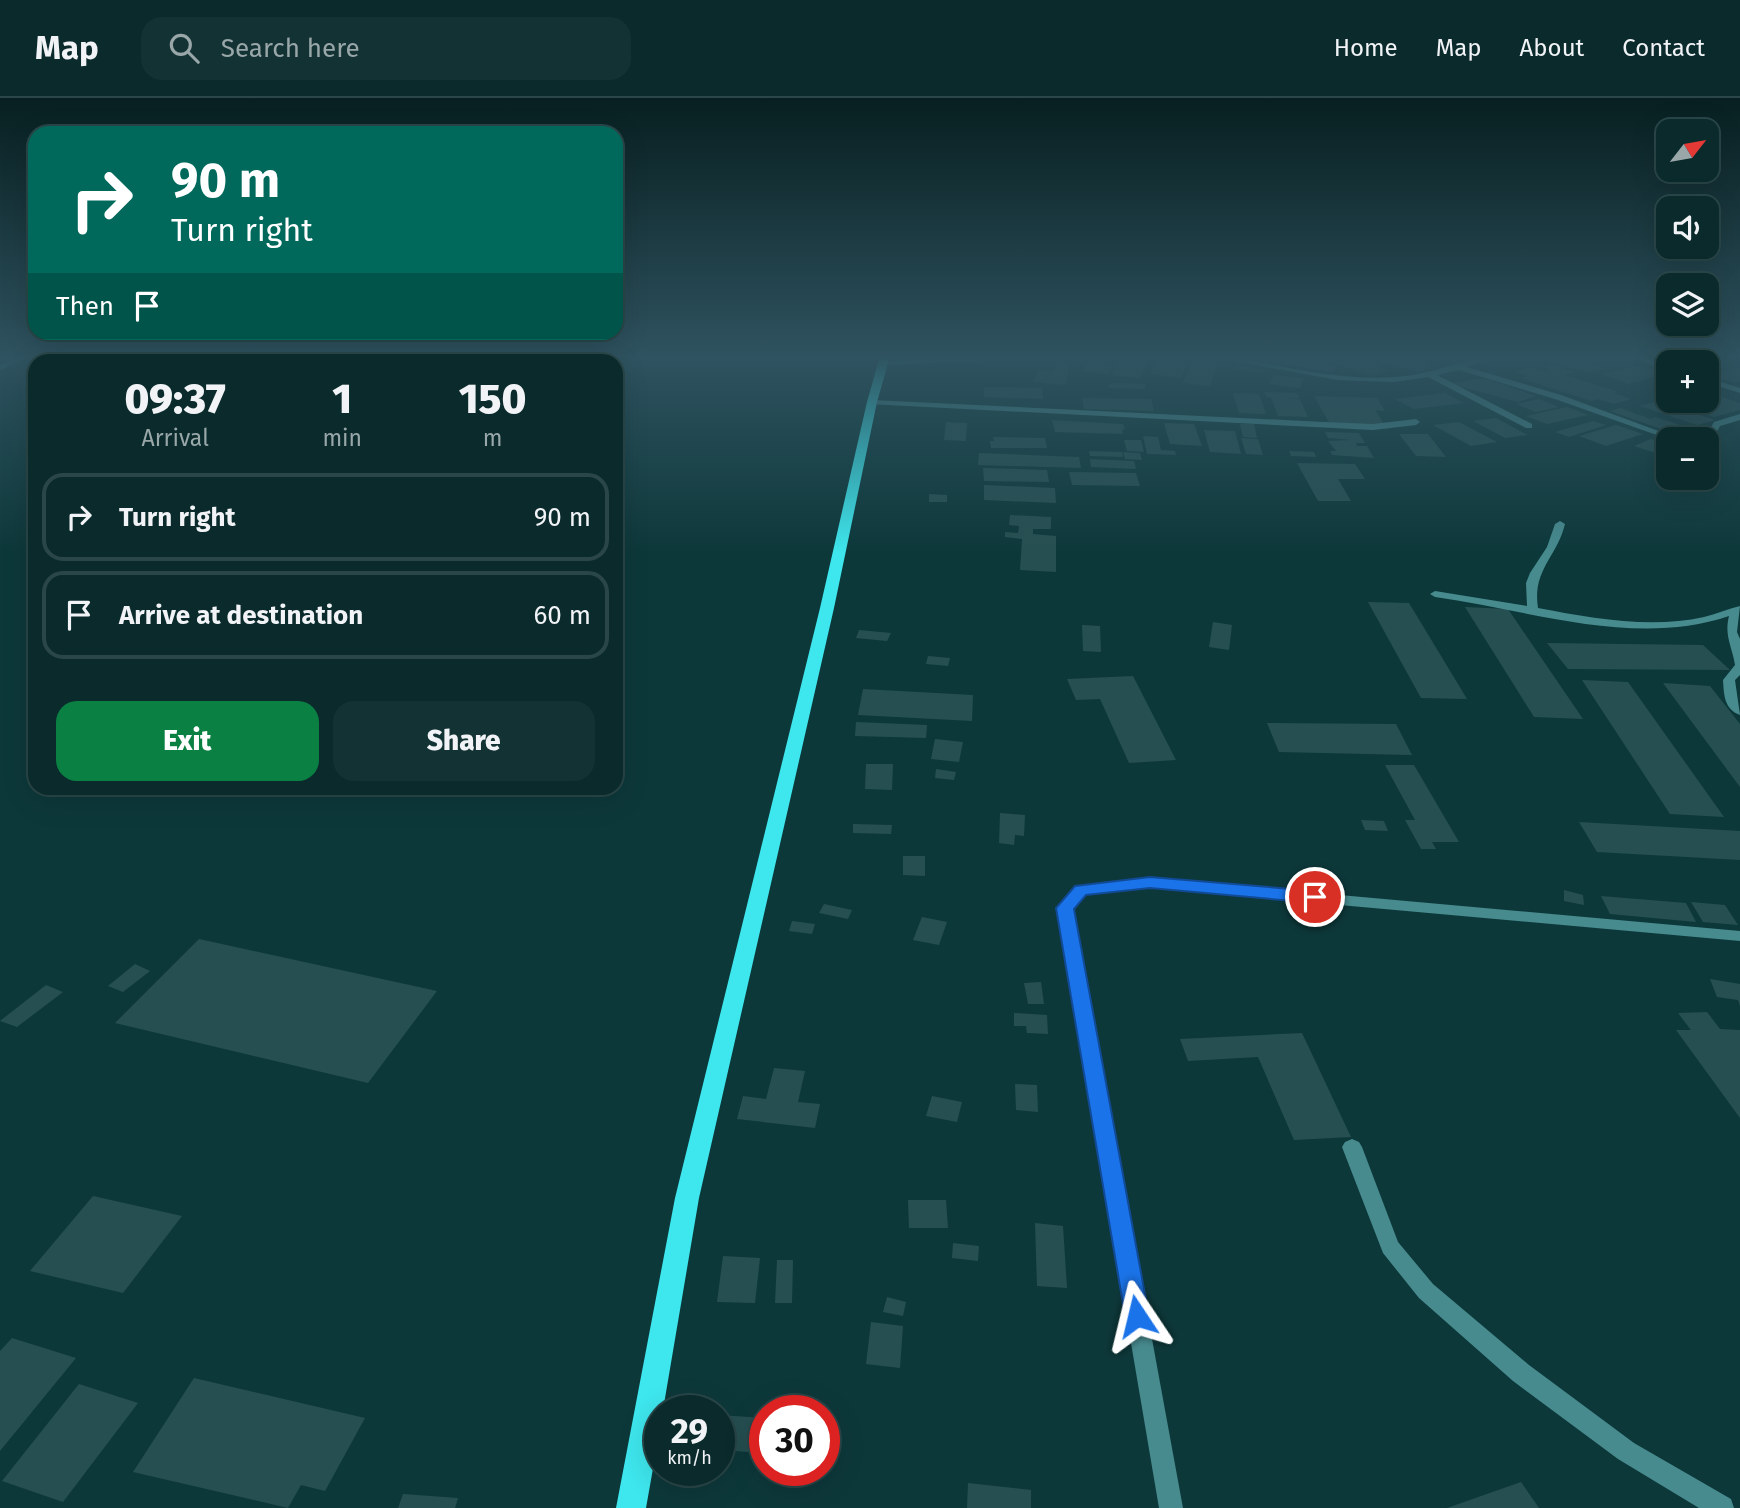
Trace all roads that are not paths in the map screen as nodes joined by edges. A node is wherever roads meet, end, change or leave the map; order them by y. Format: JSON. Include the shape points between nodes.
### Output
{"nodes":[{"id":1,"x":869,"y":422,"type":"edge"},
{"id":2,"x":1281,"y":422,"type":"edge"},
{"id":3,"x":1416,"y":422,"type":"dead end"},
{"id":4,"x":1521,"y":422,"type":"edge"},
{"id":5,"x":1627,"y":422,"type":"edge"},
{"id":6,"x":1724,"y":422,"type":"edge"},
{"id":7,"x":1717,"y":424,"type":"junction"},
{"id":8,"x":1529,"y":426,"type":"dead end"},
{"id":9,"x":1715,"y":427,"type":"edge"},
{"id":10,"x":1737,"y":430,"type":"dead end"},
{"id":11,"x":1656,"y":432,"type":"edge"},
{"id":12,"x":1560,"y":524,"type":"dead end"},
{"id":13,"x":1435,"y":594,"type":"dead end"},
{"id":14,"x":1738,"y":610,"type":"edge"},
{"id":15,"x":1533,"y":611,"type":"junction"},
{"id":16,"x":1740,"y":666,"type":"edge"},
{"id":17,"x":1740,"y":711,"type":"edge"},
{"id":18,"x":1740,"y":936,"type":"edge"},
{"id":19,"x":1352,"y":1147,"type":"dead end"},
{"id":20,"x":631,"y":1508,"type":"edge"},
{"id":21,"x":1171,"y":1508,"type":"edge"},
{"id":22,"x":1722,"y":1508,"type":"edge"}],
"edges":[{"from":1,"to":20,"type":"main road","via":[[687,1198]]},
{"from":2,"to":3,"type":"street","via":[[1373,427]]},
{"from":4,"to":8,"type":"street"},
{"from":5,"to":11,"type":"street"},
{"from":6,"to":7,"type":"street"},
{"from":7,"to":9,"type":"street"},
{"from":7,"to":10,"type":"street"},
{"from":12,"to":15,"type":"street","via":[[1558,537],[1534,571],[1530,587]]},
{"from":13,"to":15,"type":"street"},
{"from":14,"to":15,"type":"street","via":[[1706,622],[1667,626]]},
{"from":14,"to":16,"type":"street","via":[[1731,632]]},
{"from":16,"to":17,"type":"street","via":[[1729,680],[1731,701]]},
{"from":18,"to":21,"type":"street","via":[[1150,883],[1081,890],[1065,908]]},
{"from":19,"to":22,"type":"street","via":[[1390,1247],[1426,1291],[1521,1373],[1616,1443]]}]}
